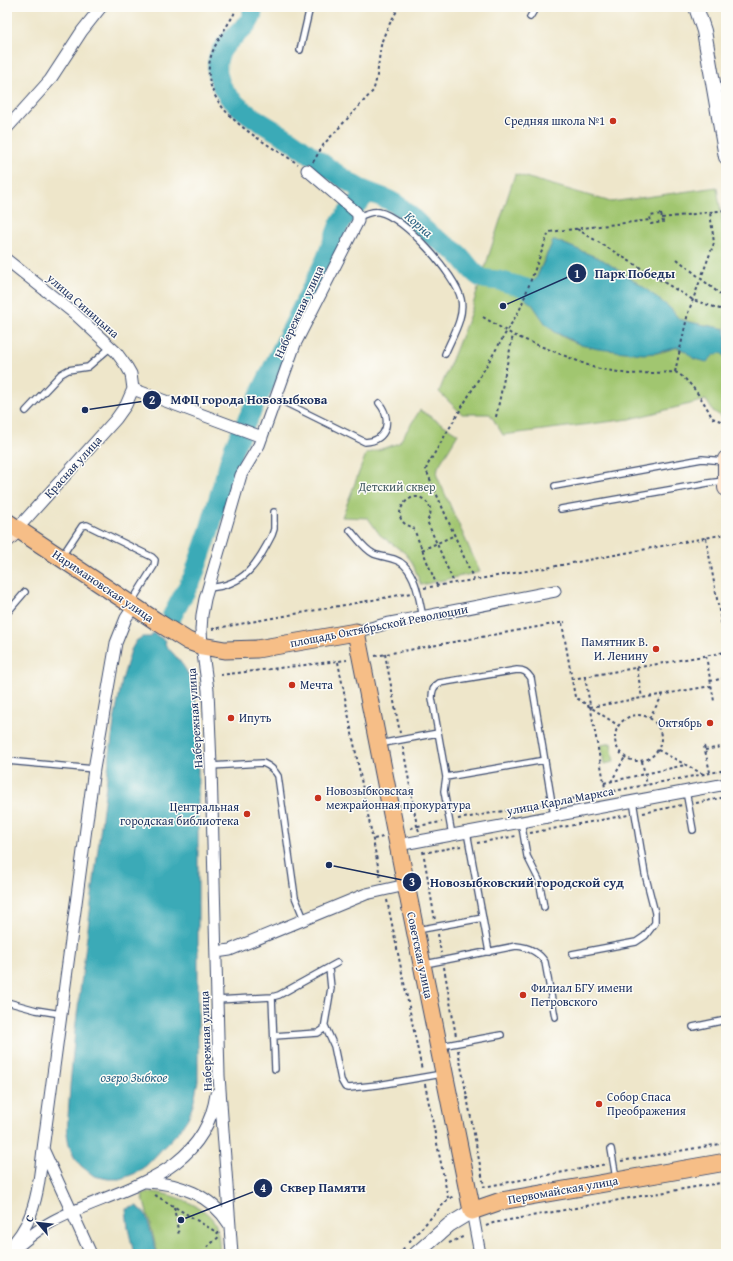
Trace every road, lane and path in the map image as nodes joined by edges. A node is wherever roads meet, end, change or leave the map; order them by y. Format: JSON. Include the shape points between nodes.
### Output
{"nodes":[{"id":1,"x":101,"y":7,"type":"edge"},
{"id":2,"x":236,"y":7,"type":"edge"},
{"id":3,"x":310,"y":7,"type":"edge"},
{"id":4,"x":399,"y":7,"type":"edge"},
{"id":5,"x":536,"y":7,"type":"edge"},
{"id":6,"x":696,"y":7,"type":"edge"},
{"id":7,"x":530,"y":17,"type":"dead end"},
{"id":8,"x":300,"y":50,"type":"dead end"},
{"id":9,"x":7,"y":128,"type":"edge"},
{"id":10,"x":725,"y":150,"type":"edge"},
{"id":11,"x":308,"y":168,"type":"junction"},
{"id":12,"x":726,"y":210,"type":"edge"},
{"id":13,"x":710,"y":212,"type":"junction"},
{"id":14,"x":357,"y":214,"type":"junction"},
{"id":15,"x":662,"y":218,"type":"junction"},
{"id":16,"x":650,"y":220,"type":"junction"},
{"id":17,"x":576,"y":228,"type":"junction"},
{"id":18,"x":677,"y":259,"type":"dead end"},
{"id":19,"x":7,"y":260,"type":"edge"},
{"id":20,"x":700,"y":277,"type":"junction"},
{"id":21,"x":726,"y":299,"type":"edge"},
{"id":22,"x":693,"y":300,"type":"junction"},
{"id":23,"x":726,"y":308,"type":"edge"},
{"id":24,"x":483,"y":317,"type":"dead end"},
{"id":25,"x":507,"y":331,"type":"junction"},
{"id":26,"x":513,"y":335,"type":"junction"},
{"id":27,"x":111,"y":347,"type":"junction"},
{"id":28,"x":446,"y":354,"type":"dead end"},
{"id":29,"x":676,"y":372,"type":"junction"},
{"id":30,"x":133,"y":389,"type":"junction"},
{"id":31,"x":276,"y":398,"type":"junction"},
{"id":32,"x":379,"y":403,"type":"dead end"},
{"id":33,"x":26,"y":411,"type":"dead end"},
{"id":34,"x":496,"y":418,"type":"dead end"},
{"id":35,"x":726,"y":423,"type":"edge"},
{"id":36,"x":262,"y":437,"type":"junction"},
{"id":37,"x":726,"y":460,"type":"edge"},
{"id":38,"x":726,"y":485,"type":"edge"},
{"id":39,"x":555,"y":486,"type":"dead end"},
{"id":40,"x":561,"y":509,"type":"dead end"},
{"id":41,"x":274,"y":512,"type":"dead end"},
{"id":42,"x":10,"y":530,"type":"edge"},
{"id":43,"x":350,"y":530,"type":"dead end"},
{"id":44,"x":726,"y":534,"type":"edge"},
{"id":45,"x":455,"y":535,"type":"junction"},
{"id":46,"x":706,"y":538,"type":"junction"},
{"id":47,"x":437,"y":543,"type":"junction"},
{"id":48,"x":422,"y":550,"type":"junction"},
{"id":49,"x":61,"y":557,"type":"junction"},
{"id":50,"x":474,"y":580,"type":"junction"},
{"id":51,"x":454,"y":583,"type":"junction"},
{"id":52,"x":437,"y":586,"type":"junction"},
{"id":53,"x":208,"y":588,"type":"junction"},
{"id":54,"x":417,"y":591,"type":"junction"},
{"id":55,"x":25,"y":592,"type":"dead end"},
{"id":56,"x":555,"y":592,"type":"dead end"},
{"id":57,"x":132,"y":605,"type":"junction"},
{"id":58,"x":7,"y":614,"type":"edge"},
{"id":59,"x":423,"y":617,"type":"junction"},
{"id":60,"x":565,"y":622,"type":"dead end"},
{"id":61,"x":562,"y":623,"type":"junction"},
{"id":62,"x":210,"y":630,"type":"dead end"},
{"id":63,"x":356,"y":632,"type":"junction"},
{"id":64,"x":202,"y":646,"type":"junction"},
{"id":65,"x":726,"y":651,"type":"edge"},
{"id":66,"x":386,"y":654,"type":"junction"},
{"id":67,"x":706,"y":656,"type":"junction"},
{"id":68,"x":362,"y":658,"type":"junction"},
{"id":69,"x":338,"y":662,"type":"junction"},
{"id":70,"x":637,"y":668,"type":"junction"},
{"id":71,"x":220,"y":675,"type":"dead end"},
{"id":72,"x":585,"y":677,"type":"junction"},
{"id":73,"x":726,"y":678,"type":"edge"},
{"id":74,"x":572,"y":680,"type":"junction"},
{"id":75,"x":710,"y":681,"type":"junction"},
{"id":76,"x":711,"y":686,"type":"junction"},
{"id":77,"x":663,"y":694,"type":"junction"},
{"id":78,"x":642,"y":698,"type":"junction"},
{"id":79,"x":714,"y":701,"type":"dead end"},
{"id":80,"x":590,"y":707,"type":"junction"},
{"id":81,"x":649,"y":718,"type":"junction"},
{"id":82,"x":619,"y":726,"type":"junction"},
{"id":83,"x":438,"y":733,"type":"junction"},
{"id":84,"x":401,"y":740,"type":"junction"},
{"id":85,"x":378,"y":744,"type":"junction"},
{"id":86,"x":704,"y":746,"type":"dead end"},
{"id":87,"x":726,"y":746,"type":"edge"},
{"id":88,"x":658,"y":750,"type":"junction"},
{"id":89,"x":705,"y":750,"type":"junction"},
{"id":90,"x":625,"y":757,"type":"junction"},
{"id":91,"x":545,"y":760,"type":"junction"},
{"id":92,"x":7,"y":761,"type":"edge"},
{"id":93,"x":642,"y":761,"type":"junction"},
{"id":94,"x":685,"y":765,"type":"junction"},
{"id":95,"x":211,"y":766,"type":"junction"},
{"id":96,"x":94,"y":769,"type":"junction"},
{"id":97,"x":726,"y":770,"type":"edge"},
{"id":98,"x":710,"y":773,"type":"junction"},
{"id":99,"x":645,"y":774,"type":"junction"},
{"id":100,"x":703,"y":774,"type":"junction"},
{"id":101,"x":446,"y":777,"type":"junction"},
{"id":102,"x":611,"y":782,"type":"junction"},
{"id":103,"x":604,"y":783,"type":"junction"},
{"id":104,"x":726,"y":784,"type":"edge"},
{"id":105,"x":647,"y":785,"type":"junction"},
{"id":106,"x":686,"y":791,"type":"junction"},
{"id":107,"x":606,"y":793,"type":"junction"},
{"id":108,"x":726,"y":797,"type":"edge"},
{"id":109,"x":632,"y":801,"type":"junction"},
{"id":110,"x":552,"y":803,"type":"junction"},
{"id":111,"x":689,"y":804,"type":"junction"},
{"id":112,"x":635,"y":814,"type":"junction"},
{"id":113,"x":554,"y":815,"type":"junction"},
{"id":114,"x":449,"y":821,"type":"junction"},
{"id":115,"x":522,"y":822,"type":"junction"},
{"id":116,"x":418,"y":826,"type":"junction"},
{"id":117,"x":693,"y":830,"type":"dead end"},
{"id":118,"x":466,"y":832,"type":"junction"},
{"id":119,"x":452,"y":835,"type":"junction"},
{"id":120,"x":524,"y":835,"type":"junction"},
{"id":121,"x":397,"y":839,"type":"junction"},
{"id":122,"x":374,"y":840,"type":"junction"},
{"id":123,"x":421,"y":840,"type":"junction"},
{"id":124,"x":469,"y":845,"type":"junction"},
{"id":125,"x":424,"y":853,"type":"junction"},
{"id":126,"x":406,"y":885,"type":"junction"},
{"id":127,"x":384,"y":890,"type":"junction"},
{"id":128,"x":544,"y":907,"type":"dead end"},
{"id":129,"x":483,"y":918,"type":"junction"},
{"id":130,"x":304,"y":919,"type":"junction"},
{"id":131,"x":436,"y":926,"type":"junction"},
{"id":132,"x":415,"y":930,"type":"junction"},
{"id":133,"x":216,"y":952,"type":"junction"},
{"id":134,"x":489,"y":952,"type":"junction"},
{"id":135,"x":572,"y":954,"type":"dead end"},
{"id":136,"x":442,"y":961,"type":"junction"},
{"id":137,"x":337,"y":963,"type":"dead end"},
{"id":138,"x":422,"y":964,"type":"junction"},
{"id":139,"x":329,"y":968,"type":"junction"},
{"id":140,"x":272,"y":996,"type":"junction"},
{"id":141,"x":217,"y":1000,"type":"junction"},
{"id":142,"x":7,"y":1002,"type":"edge"},
{"id":143,"x":61,"y":1014,"type":"junction"},
{"id":144,"x":555,"y":1017,"type":"dead end"},
{"id":145,"x":726,"y":1020,"type":"edge"},
{"id":146,"x":325,"y":1026,"type":"junction"},
{"id":147,"x":692,"y":1027,"type":"dead end"},
{"id":148,"x":501,"y":1035,"type":"dead end"},
{"id":149,"x":274,"y":1036,"type":"junction"},
{"id":150,"x":457,"y":1043,"type":"junction"},
{"id":151,"x":439,"y":1046,"type":"junction"},
{"id":152,"x":275,"y":1069,"type":"dead end"},
{"id":153,"x":444,"y":1074,"type":"junction"},
{"id":154,"x":219,"y":1076,"type":"junction"},
{"id":155,"x":424,"y":1077,"type":"junction"},
{"id":156,"x":43,"y":1149,"type":"junction"},
{"id":157,"x":611,"y":1149,"type":"dead end"},
{"id":158,"x":726,"y":1162,"type":"edge"},
{"id":159,"x":617,"y":1180,"type":"junction"},
{"id":160,"x":726,"y":1182,"type":"edge"},
{"id":161,"x":142,"y":1183,"type":"junction"},
{"id":162,"x":468,"y":1191,"type":"junction"},
{"id":163,"x":448,"y":1198,"type":"dead end"},
{"id":164,"x":174,"y":1206,"type":"junction"},
{"id":165,"x":472,"y":1211,"type":"junction"},
{"id":166,"x":73,"y":1212,"type":"junction"},
{"id":167,"x":229,"y":1225,"type":"junction"},
{"id":168,"x":476,"y":1231,"type":"junction"},
{"id":169,"x":220,"y":1235,"type":"junction"},
{"id":170,"x":180,"y":1236,"type":"dead end"},
{"id":171,"x":221,"y":1242,"type":"dead end"},
{"id":172,"x":446,"y":1244,"type":"dead end"},
{"id":173,"x":207,"y":1247,"type":"dead end"},
{"id":174,"x":8,"y":1254,"type":"edge"},
{"id":175,"x":91,"y":1254,"type":"edge"},
{"id":176,"x":232,"y":1254,"type":"edge"},
{"id":177,"x":398,"y":1254,"type":"edge"},
{"id":178,"x":416,"y":1254,"type":"edge"},
{"id":179,"x":480,"y":1254,"type":"edge"}],
"edges":[{"from":1,"to":9,"type":"street","via":[[50,80]]},
{"from":2,"to":11,"type":"path","via":[[210,59],[210,80],[214,92],[232,119]]},
{"from":3,"to":8,"type":"lane"},
{"from":4,"to":11,"type":"path","via":[[382,42],[373,91],[321,149]]},
{"from":5,"to":7,"type":"lane"},
{"from":6,"to":10,"type":"street","via":[[704,31]]},
{"from":11,"to":14,"type":"street"},
{"from":12,"to":13,"type":"path"},
{"from":13,"to":15,"type":"path"},
{"from":13,"to":20,"type":"path","via":[[714,243]]},
{"from":14,"to":28,"type":"lane","via":[[372,212],[392,217],[418,238],[456,286],[461,300],[461,314]]},
{"from":14,"to":31,"type":"street","name":"Набережная улица","via":[[356,226],[295,344]]},
{"from":15,"to":16,"type":"path","via":[[661,214],[650,216]]},
{"from":15,"to":16,"type":"path","via":[[662,222],[651,224]]},
{"from":16,"to":17,"type":"path"},
{"from":17,"to":22,"type":"path"},
{"from":17,"to":25,"type":"path","via":[[549,232],[532,279]]},
{"from":18,"to":20,"type":"path"},
{"from":19,"to":27,"type":"street","name":"улица Синицына","via":[[76,314]]},
{"from":20,"to":21,"type":"path"},
{"from":20,"to":22,"type":"path"},
{"from":22,"to":23,"type":"path","via":[[720,309]]},
{"from":22,"to":29,"type":"path"},
{"from":24,"to":25,"type":"path"},
{"from":25,"to":26,"type":"path"},
{"from":25,"to":45,"type":"path","via":[[427,466],[426,470]]},
{"from":26,"to":29,"type":"path","via":[[595,368],[629,374]]},
{"from":26,"to":34,"type":"path"},
{"from":27,"to":30,"type":"street","name":"улица Синицына","via":[[128,367]]},
{"from":27,"to":33,"type":"lane","via":[[88,367],[68,370],[62,374]]},
{"from":29,"to":35,"type":"path","via":[[682,375],[707,406],[712,418]]},
{"from":30,"to":36,"type":"street"},
{"from":30,"to":42,"type":"street","name":"Красная улица","via":[[116,419]]},
{"from":31,"to":32,"type":"lane","via":[[365,442],[379,438],[386,428],[386,413]]},
{"from":31,"to":36,"type":"street","name":"Набережная улица"},
{"from":36,"to":53,"type":"street","name":"Набережная улица","via":[[241,475]]},
{"from":37,"to":38,"type":"main road"},
{"from":37,"to":39,"type":"lane","via":[[702,460]]},
{"from":38,"to":40,"type":"lane","via":[[708,482]]},
{"from":41,"to":53,"type":"lane","via":[[272,535],[250,570],[239,580],[224,586]]},
{"from":42,"to":49,"type":"main road","name":"Наримановская улица"},
{"from":43,"to":54,"type":"lane","via":[[370,552],[394,558],[404,565]]},
{"from":44,"to":46,"type":"path"},
{"from":45,"to":47,"type":"path"},
{"from":45,"to":50,"type":"path"},
{"from":46,"to":50,"type":"path"},
{"from":46,"to":65,"type":"path"},
{"from":47,"to":48,"type":"path"},
{"from":47,"to":48,"type":"path","via":[[427,521],[430,512],[427,502],[419,498],[409,499],[401,507],[401,517],[406,525],[413,527]]},
{"from":47,"to":51,"type":"path"},
{"from":48,"to":52,"type":"path"},
{"from":49,"to":57,"type":"main road","name":"Наримановская улица"},
{"from":49,"to":57,"type":"lane","via":[[82,526],[87,525],[152,557],[155,560],[154,566]]},
{"from":50,"to":51,"type":"path"},
{"from":51,"to":52,"type":"path"},
{"from":52,"to":54,"type":"path"},
{"from":53,"to":64,"type":"street","name":"Набережная улица","via":[[202,615]]},
{"from":54,"to":59,"type":"lane"},
{"from":54,"to":62,"type":"path"},
{"from":55,"to":58,"type":"lane"},
{"from":56,"to":59,"type":"street","name":"площадь Октябрьской Революции"},
{"from":57,"to":64,"type":"main road","name":"Наримановская улица","via":[[178,635]]},
{"from":57,"to":96,"type":"street","via":[[116,644]]},
{"from":59,"to":63,"type":"street","name":"площадь Октябрьской Революции"},
{"from":60,"to":61,"type":"path"},
{"from":61,"to":66,"type":"path"},
{"from":61,"to":74,"type":"path"},
{"from":63,"to":64,"type":"main road","name":"площадь Октябрьской Революции","via":[[257,649],[225,650]]},
{"from":63,"to":68,"type":"main road","name":"Советская улица"},
{"from":64,"to":95,"type":"street","name":"Набережная улица","via":[[208,690]]},
{"from":65,"to":67,"type":"path"},
{"from":66,"to":68,"type":"path"},
{"from":66,"to":84,"type":"path"},
{"from":67,"to":70,"type":"path"},
{"from":67,"to":75,"type":"path"},
{"from":68,"to":69,"type":"path"},
{"from":68,"to":85,"type":"main road","name":"Советская улица"},
{"from":69,"to":71,"type":"path"},
{"from":69,"to":122,"type":"path"},
{"from":70,"to":72,"type":"path"},
{"from":70,"to":78,"type":"path"},
{"from":72,"to":74,"type":"path"},
{"from":72,"to":80,"type":"path"},
{"from":73,"to":75,"type":"path"},
{"from":74,"to":80,"type":"path","via":[[575,697]]},
{"from":75,"to":76,"type":"path"},
{"from":76,"to":77,"type":"path"},
{"from":76,"to":79,"type":"path"},
{"from":77,"to":78,"type":"path"},
{"from":77,"to":81,"type":"path"},
{"from":78,"to":80,"type":"path"},
{"from":80,"to":82,"type":"path"},
{"from":80,"to":103,"type":"path"},
{"from":81,"to":82,"type":"path","via":[[635,715],[624,720]]},
{"from":81,"to":88,"type":"path","via":[[660,730],[661,743]]},
{"from":82,"to":90,"type":"path","via":[[616,742]]},
{"from":83,"to":84,"type":"lane"},
{"from":83,"to":91,"type":"lane","via":[[432,698],[434,686],[439,683],[522,670],[531,678]]},
{"from":83,"to":101,"type":"lane"},
{"from":84,"to":85,"type":"lane"},
{"from":84,"to":116,"type":"path"},
{"from":85,"to":121,"type":"main road","name":"Советская улица"},
{"from":86,"to":89,"type":"path"},
{"from":87,"to":89,"type":"path"},
{"from":88,"to":93,"type":"path","via":[[650,758]]},
{"from":88,"to":94,"type":"path"},
{"from":89,"to":98,"type":"path"},
{"from":90,"to":93,"type":"path"},
{"from":90,"to":102,"type":"path"},
{"from":91,"to":101,"type":"lane"},
{"from":91,"to":110,"type":"lane"},
{"from":92,"to":96,"type":"lane"},
{"from":93,"to":99,"type":"path"},
{"from":94,"to":99,"type":"path"},
{"from":94,"to":100,"type":"path"},
{"from":95,"to":130,"type":"lane","via":[[263,763],[275,770],[278,776],[295,897]]},
{"from":95,"to":133,"type":"street","name":"Набережная улица"},
{"from":96,"to":143,"type":"street"},
{"from":97,"to":98,"type":"path"},
{"from":98,"to":100,"type":"path"},
{"from":99,"to":102,"type":"path"},
{"from":99,"to":105,"type":"path"},
{"from":100,"to":105,"type":"path"},
{"from":101,"to":114,"type":"lane","via":[[444,791]]},
{"from":102,"to":103,"type":"path"},
{"from":103,"to":107,"type":"path"},
{"from":104,"to":106,"type":"street","name":"улица Карла Маркса"},
{"from":105,"to":107,"type":"path"},
{"from":106,"to":109,"type":"street","name":"улица Карла Маркса"},
{"from":106,"to":111,"type":"lane"},
{"from":107,"to":110,"type":"path"},
{"from":108,"to":111,"type":"path"},
{"from":109,"to":112,"type":"lane"},
{"from":109,"to":113,"type":"street","name":"улица Карла Маркса"},
{"from":110,"to":113,"type":"lane"},
{"from":110,"to":114,"type":"path"},
{"from":111,"to":112,"type":"path"},
{"from":111,"to":117,"type":"lane"},
{"from":112,"to":120,"type":"path"},
{"from":112,"to":135,"type":"lane","via":[[655,923],[645,936],[636,942]]},
{"from":113,"to":115,"type":"street","name":"улица Карла Маркса"},
{"from":114,"to":116,"type":"path"},
{"from":114,"to":119,"type":"lane"},
{"from":115,"to":118,"type":"street","name":"улица Карла Маркса"},
{"from":115,"to":120,"type":"lane"},
{"from":116,"to":121,"type":"path"},
{"from":116,"to":123,"type":"path"},
{"from":118,"to":119,"type":"street","name":"улица Карла Маркса"},
{"from":118,"to":124,"type":"lane"},
{"from":119,"to":123,"type":"street","name":"улица Карла Маркса"},
{"from":120,"to":124,"type":"path"},
{"from":120,"to":128,"type":"lane","via":[[527,856],[539,880]]},
{"from":121,"to":122,"type":"path"},
{"from":121,"to":123,"type":"street","name":"улица Карла Маркса"},
{"from":121,"to":126,"type":"main road","name":"Советская улица"},
{"from":122,"to":127,"type":"path"},
{"from":123,"to":125,"type":"path"},
{"from":124,"to":125,"type":"path"},
{"from":124,"to":129,"type":"lane"},
{"from":125,"to":131,"type":"path"},
{"from":126,"to":127,"type":"street"},
{"from":126,"to":132,"type":"main road","name":"Советская улица"},
{"from":127,"to":130,"type":"street","via":[[366,894]]},
{"from":127,"to":155,"type":"path","via":[[391,912]]},
{"from":129,"to":131,"type":"lane"},
{"from":129,"to":134,"type":"lane"},
{"from":130,"to":133,"type":"street","via":[[230,950]]},
{"from":131,"to":132,"type":"lane"},
{"from":131,"to":136,"type":"path"},
{"from":132,"to":138,"type":"main road","name":"Советская улица"},
{"from":133,"to":141,"type":"street","name":"Набережная улица"},
{"from":134,"to":136,"type":"lane"},
{"from":134,"to":144,"type":"lane","via":[[516,946],[533,950],[541,956],[545,962]]},
{"from":136,"to":138,"type":"lane"},
{"from":136,"to":150,"type":"path"},
{"from":137,"to":139,"type":"lane"},
{"from":138,"to":151,"type":"main road","name":"Советская улица"},
{"from":139,"to":140,"type":"lane","via":[[279,995]]},
{"from":139,"to":146,"type":"lane","via":[[331,988]]},
{"from":140,"to":141,"type":"lane"},
{"from":140,"to":149,"type":"lane"},
{"from":141,"to":154,"type":"street","name":"Набережная улица"},
{"from":142,"to":143,"type":"lane"},
{"from":143,"to":156,"type":"street"},
{"from":145,"to":147,"type":"lane"},
{"from":146,"to":149,"type":"lane","via":[[318,1033]]},
{"from":146,"to":155,"type":"lane","via":[[334,1046],[341,1080],[345,1087],[378,1085]]},
{"from":148,"to":150,"type":"lane"},
{"from":149,"to":152,"type":"lane"},
{"from":150,"to":151,"type":"lane"},
{"from":150,"to":162,"type":"path","via":[[484,1186]]},
{"from":151,"to":153,"type":"main road","name":"Советская улица"},
{"from":153,"to":155,"type":"lane"},
{"from":153,"to":162,"type":"main road","name":"Советская улица"},
{"from":154,"to":161,"type":"street","via":[[212,1113],[200,1136],[168,1169]]},
{"from":154,"to":167,"type":"street","name":"Набережная улица"},
{"from":155,"to":163,"type":"path"},
{"from":156,"to":166,"type":"street"},
{"from":156,"to":174,"type":"street","via":[[38,1187],[31,1212]]},
{"from":157,"to":159,"type":"lane"},
{"from":158,"to":159,"type":"main road","name":"Первомайская улица"},
{"from":159,"to":165,"type":"main road","name":"Первомайская улица","via":[[501,1201]]},
{"from":160,"to":168,"type":"path","via":[[493,1223]]},
{"from":161,"to":164,"type":"path","via":[[148,1191]]},
{"from":161,"to":166,"type":"street"},
{"from":161,"to":167,"type":"street","via":[[162,1182],[199,1195],[222,1213]]},
{"from":162,"to":165,"type":"main road","name":"Советская улица"},
{"from":162,"to":177,"type":"path","via":[[448,1199]]},
{"from":164,"to":169,"type":"path"},
{"from":164,"to":170,"type":"path"},
{"from":165,"to":168,"type":"street","name":"Советская улица"},
{"from":165,"to":178,"type":"street","name":"Первомайская улица","via":[[449,1225]]},
{"from":166,"to":174,"type":"street","via":[[37,1230]]},
{"from":166,"to":175,"type":"street"},
{"from":167,"to":176,"type":"street","name":"Набережная улица"},
{"from":168,"to":172,"type":"path"},
{"from":168,"to":179,"type":"street","name":"Советская улица"},
{"from":169,"to":171,"type":"path"},
{"from":169,"to":173,"type":"path"}]}
